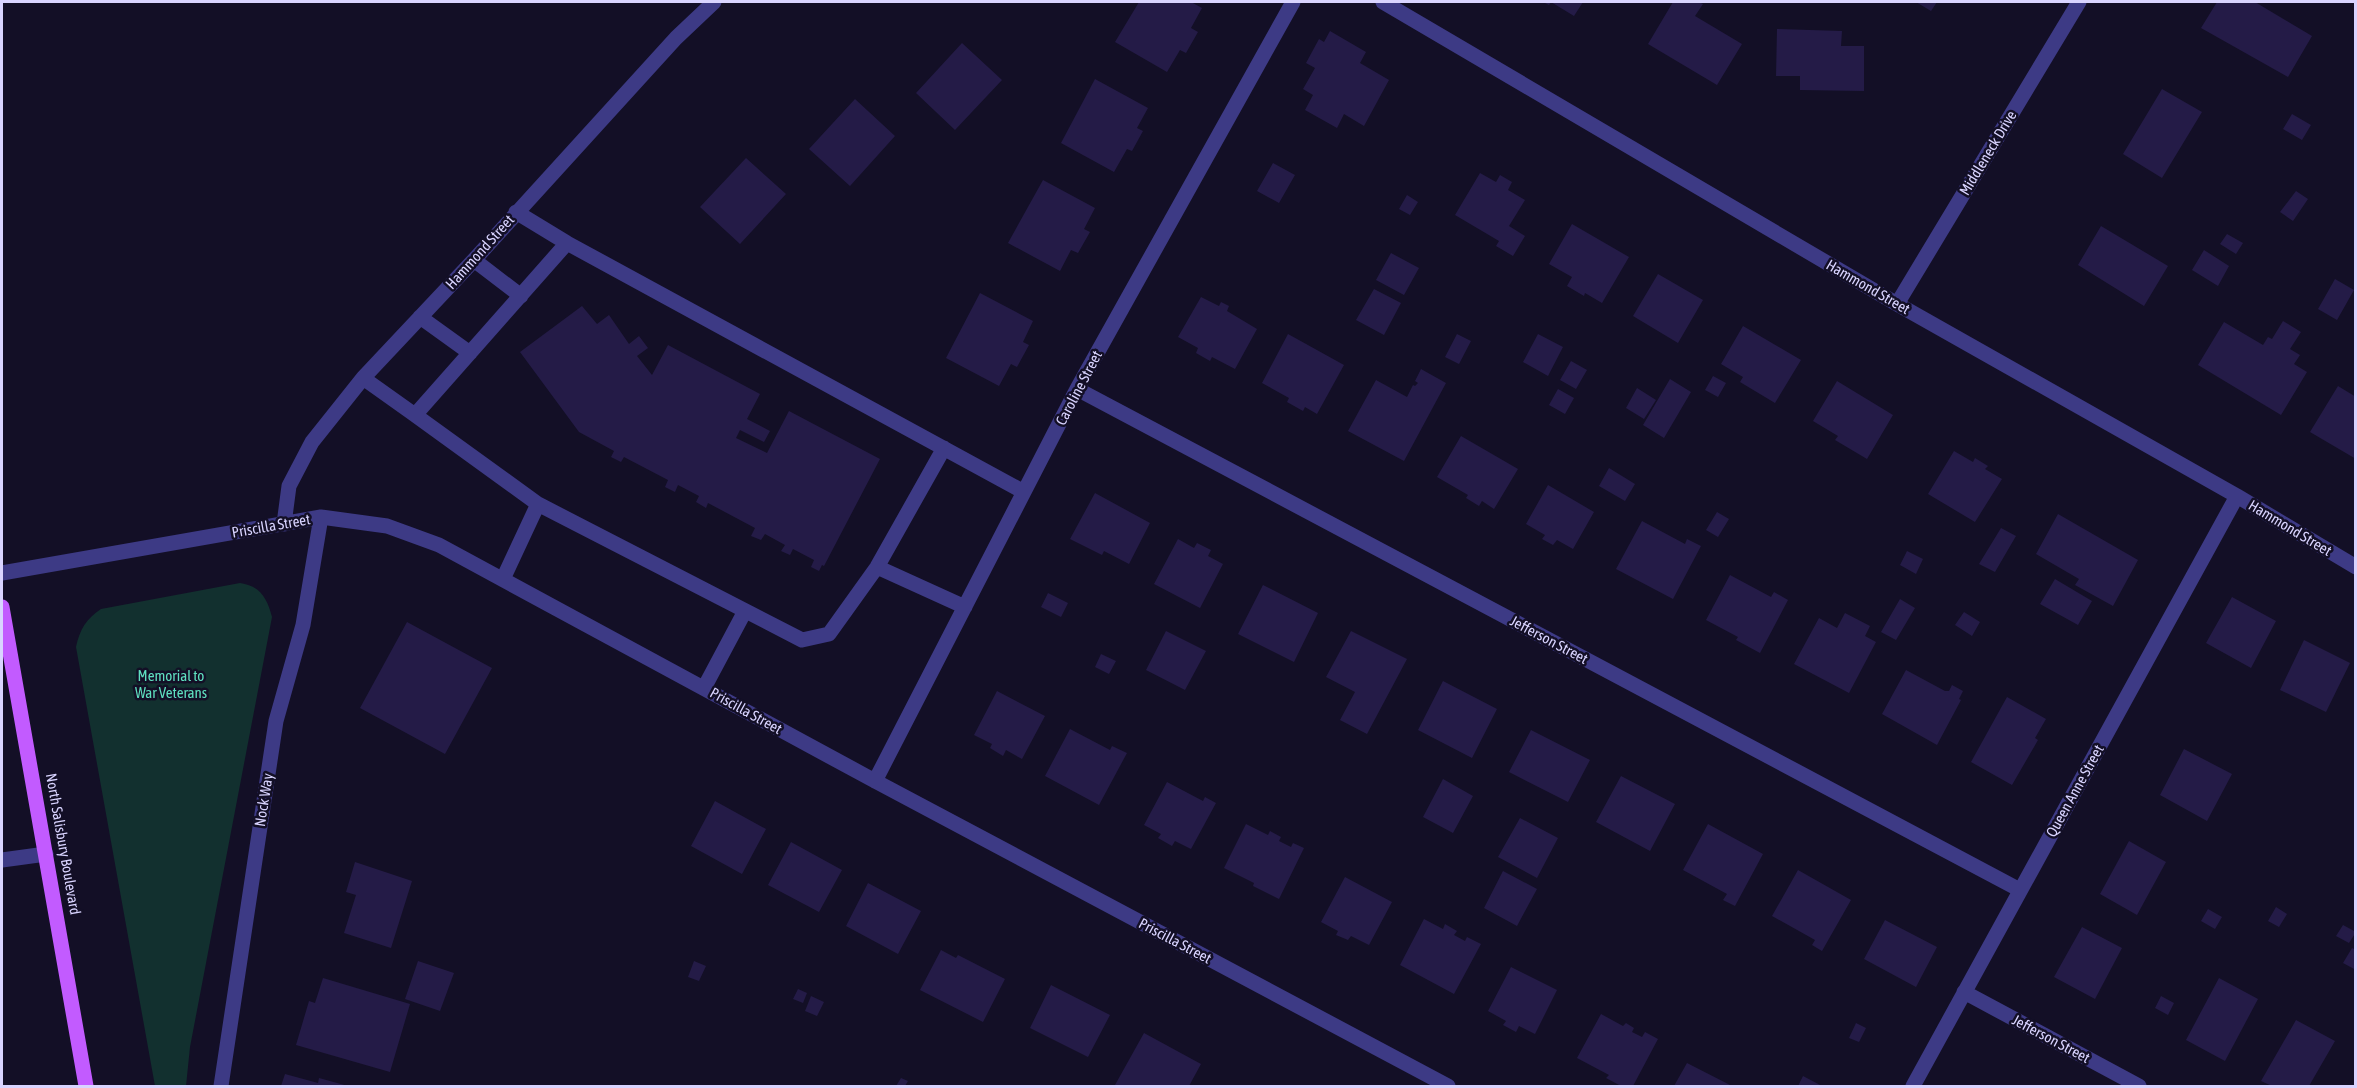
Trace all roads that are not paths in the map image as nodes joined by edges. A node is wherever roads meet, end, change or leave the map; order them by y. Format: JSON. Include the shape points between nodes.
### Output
{"nodes":[{"id":1,"x":714,"y":2,"type":"edge"},
{"id":2,"x":1293,"y":2,"type":"edge"},
{"id":3,"x":1383,"y":2,"type":"edge"},
{"id":4,"x":2079,"y":2,"type":"edge"},
{"id":5,"x":516,"y":212,"type":"junction"},
{"id":6,"x":567,"y":243,"type":"junction"},
{"id":7,"x":474,"y":260,"type":"junction"},
{"id":8,"x":521,"y":296,"type":"junction"},
{"id":9,"x":1897,"y":304,"type":"junction"},
{"id":10,"x":420,"y":316,"type":"junction"},
{"id":11,"x":470,"y":353,"type":"junction"},
{"id":12,"x":363,"y":378,"type":"junction"},
{"id":13,"x":1077,"y":389,"type":"junction"},
{"id":14,"x":415,"y":415,"type":"junction"},
{"id":15,"x":944,"y":448,"type":"junction"},
{"id":16,"x":1024,"y":492,"type":"junction"},
{"id":17,"x":2237,"y":496,"type":"junction"},
{"id":18,"x":538,"y":504,"type":"junction"},
{"id":19,"x":321,"y":517,"type":"junction"},
{"id":20,"x":284,"y":524,"type":"junction"},
{"id":21,"x":877,"y":567,"type":"junction"},
{"id":22,"x":2355,"y":567,"type":"edge"},
{"id":23,"x":2,"y":573,"type":"edge"},
{"id":24,"x":503,"y":579,"type":"junction"},
{"id":25,"x":2,"y":607,"type":"edge"},
{"id":26,"x":964,"y":607,"type":"junction"},
{"id":27,"x":745,"y":612,"type":"junction"},
{"id":28,"x":704,"y":688,"type":"junction"},
{"id":29,"x":875,"y":781,"type":"junction"},
{"id":30,"x":46,"y":854,"type":"junction"},
{"id":31,"x":2,"y":860,"type":"edge"},
{"id":32,"x":2020,"y":890,"type":"junction"},
{"id":33,"x":1964,"y":992,"type":"junction"},
{"id":34,"x":86,"y":1086,"type":"edge"},
{"id":35,"x":220,"y":1086,"type":"edge"},
{"id":36,"x":1448,"y":1086,"type":"edge"},
{"id":37,"x":1913,"y":1086,"type":"edge"},
{"id":38,"x":2139,"y":1086,"type":"edge"}],
"edges":[{"from":1,"to":5,"type":"street","name":"Hammond Street"},
{"from":2,"to":13,"type":"street","name":"Caroline Street"},
{"from":3,"to":9,"type":"street","name":"Hammond Street"},
{"from":4,"to":9,"type":"street","name":"Middleneck Drive"},
{"from":5,"to":6,"type":"street"},
{"from":5,"to":7,"type":"street","name":"Hammond Street"},
{"from":6,"to":8,"type":"street"},
{"from":6,"to":15,"type":"street"},
{"from":7,"to":8,"type":"street"},
{"from":7,"to":10,"type":"street","name":"Hammond Street"},
{"from":8,"to":11,"type":"street"},
{"from":9,"to":17,"type":"street","name":"Hammond Street"},
{"from":10,"to":11,"type":"street"},
{"from":10,"to":12,"type":"street","name":"Hammond Street"},
{"from":11,"to":14,"type":"street"},
{"from":12,"to":14,"type":"street"},
{"from":12,"to":20,"type":"street","name":"Hammond Street","via":[[312,442],[289,486]]},
{"from":13,"to":16,"type":"street","name":"Caroline Street"},
{"from":13,"to":32,"type":"street","name":"Jefferson Street"},
{"from":14,"to":18,"type":"street"},
{"from":15,"to":16,"type":"street"},
{"from":15,"to":21,"type":"street"},
{"from":16,"to":26,"type":"street","name":"Caroline Street"},
{"from":17,"to":22,"type":"street","name":"Hammond Street"},
{"from":17,"to":32,"type":"street","name":"Queen Anne Street"},
{"from":18,"to":24,"type":"street"},
{"from":18,"to":27,"type":"street"},
{"from":19,"to":20,"type":"street","name":"Priscilla Street"},
{"from":19,"to":24,"type":"street","name":"Priscilla Street","via":[[387,526],[439,544]]},
{"from":19,"to":35,"type":"street","name":"Nock Way","via":[[303,625],[276,721]]},
{"from":20,"to":23,"type":"street","name":"Priscilla Street"},
{"from":21,"to":26,"type":"street"},
{"from":21,"to":27,"type":"street","via":[[829,634],[802,640]]},
{"from":24,"to":28,"type":"street","name":"Priscilla Street"},
{"from":25,"to":30,"type":"main road","name":"North Salisbury Boulevard"},
{"from":26,"to":29,"type":"street","name":"Caroline Street"},
{"from":27,"to":28,"type":"street"},
{"from":28,"to":29,"type":"street","name":"Priscilla Street"},
{"from":29,"to":36,"type":"street","name":"Priscilla Street"},
{"from":30,"to":31,"type":"street"},
{"from":30,"to":34,"type":"main road","name":"North Salisbury Boulevard"},
{"from":32,"to":33,"type":"street","name":"Queen Anne Street"},
{"from":33,"to":37,"type":"street","name":"Queen Anne Street"},
{"from":33,"to":38,"type":"street","name":"Jefferson Street"}]}
